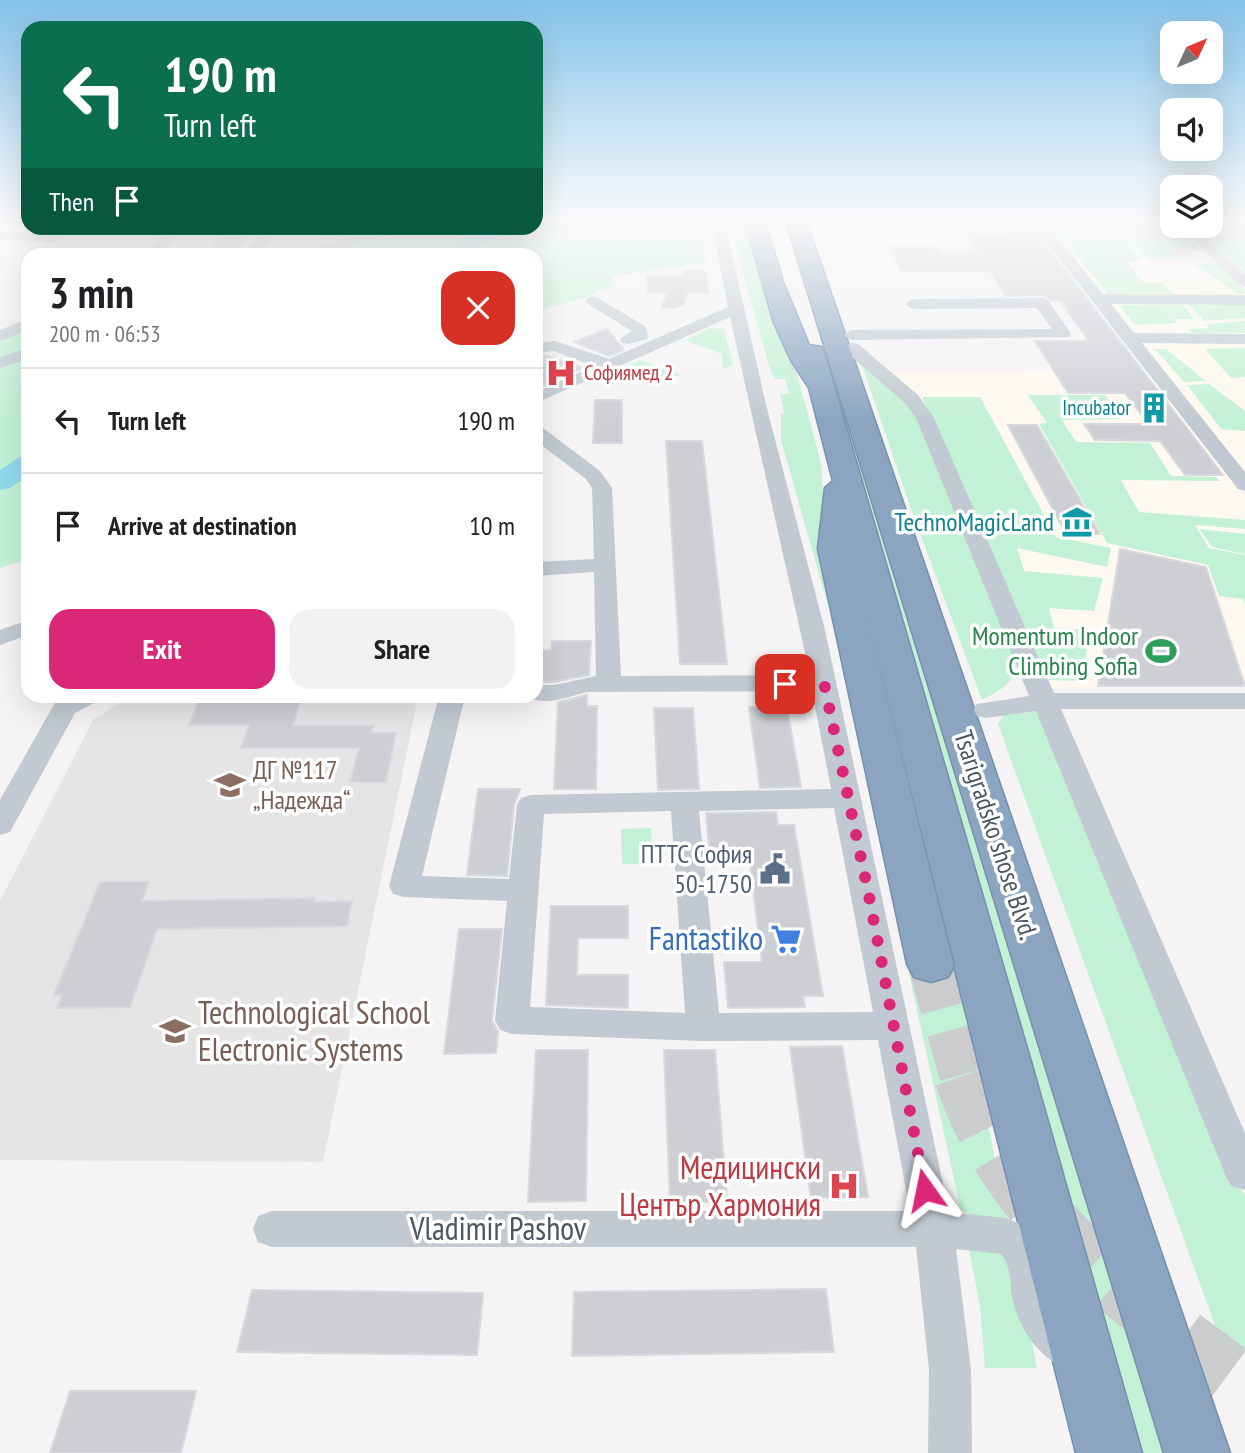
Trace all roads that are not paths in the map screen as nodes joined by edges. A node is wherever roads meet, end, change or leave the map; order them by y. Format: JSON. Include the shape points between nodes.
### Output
{"nodes":[{"id":1,"x":731,"y":286,"type":"edge"},
{"id":2,"x":773,"y":286,"type":"edge"},
{"id":3,"x":806,"y":286,"type":"edge"},
{"id":4,"x":806,"y":286,"type":"edge"},
{"id":5,"x":834,"y":286,"type":"edge"},
{"id":6,"x":1088,"y":286,"type":"edge"},
{"id":7,"x":1098,"y":299,"type":"junction"},
{"id":8,"x":1245,"y":300,"type":"edge"},
{"id":9,"x":594,"y":301,"type":"dead end"},
{"id":10,"x":913,"y":304,"type":"dead end"},
{"id":11,"x":736,"y":309,"type":"junction"},
{"id":12,"x":21,"y":327,"type":"edge"},
{"id":13,"x":0,"y":336,"type":"edge"},
{"id":14,"x":1130,"y":338,"type":"junction"},
{"id":15,"x":1245,"y":339,"type":"edge"},
{"id":16,"x":852,"y":341,"type":"junction"},
{"id":17,"x":543,"y":347,"type":"edge"},
{"id":18,"x":649,"y":347,"type":"junction"},
{"id":19,"x":21,"y":356,"type":"edge"},
{"id":20,"x":0,"y":363,"type":"edge"},
{"id":21,"x":608,"y":365,"type":"junction"},
{"id":22,"x":582,"y":377,"type":"junction"},
{"id":23,"x":601,"y":385,"type":"dead end"},
{"id":24,"x":543,"y":395,"type":"edge"},
{"id":25,"x":838,"y":396,"type":"junction"},
{"id":26,"x":543,"y":437,"type":"edge"},
{"id":27,"x":842,"y":461,"type":"junction"},
{"id":28,"x":1245,"y":485,"type":"edge"},
{"id":29,"x":605,"y":565,"type":"junction"},
{"id":30,"x":543,"y":569,"type":"edge"},
{"id":31,"x":21,"y":630,"type":"edge"},
{"id":32,"x":0,"y":638,"type":"edge"},
{"id":33,"x":1030,"y":665,"type":"junction"},
{"id":34,"x":824,"y":683,"type":"junction"},
{"id":35,"x":610,"y":684,"type":"junction"},
{"id":36,"x":543,"y":692,"type":"edge"},
{"id":37,"x":1045,"y":701,"type":"junction"},
{"id":38,"x":1245,"y":701,"type":"edge"},
{"id":39,"x":74,"y":703,"type":"edge"},
{"id":40,"x":450,"y":703,"type":"edge"},
{"id":41,"x":975,"y":723,"type":"junction"},
{"id":42,"x":846,"y":797,"type":"junction"},
{"id":43,"x":684,"y":802,"type":"junction"},
{"id":44,"x":0,"y":825,"type":"edge"},
{"id":45,"x":523,"y":890,"type":"junction"},
{"id":46,"x":931,"y":964,"type":"tunnel mouth"},
{"id":47,"x":892,"y":1026,"type":"junction"},
{"id":48,"x":703,"y":1027,"type":"junction"},
{"id":49,"x":1244,"y":1174,"type":"edge"},
{"id":50,"x":272,"y":1229,"type":"dead end"},
{"id":51,"x":933,"y":1229,"type":"junction"},
{"id":52,"x":1086,"y":1368,"type":"junction"},
{"id":53,"x":950,"y":1453,"type":"edge"},
{"id":54,"x":1109,"y":1453,"type":"edge"},
{"id":55,"x":1197,"y":1453,"type":"edge"}],
"edges":[{"from":1,"to":11,"type":"street"},
{"from":2,"to":25,"type":"highway","via":[[795,348]]},
{"from":3,"to":25,"type":"highway","name":"Tsarigradsko shose Blvd."},
{"from":4,"to":25,"type":"highway","name":"Tsarigradsko shose Blvd."},
{"from":5,"to":16,"type":"highway"},
{"from":6,"to":7,"type":"street"},
{"from":7,"to":8,"type":"street"},
{"from":7,"to":14,"type":"street"},
{"from":9,"to":18,"type":"street","via":[[639,329],[641,335],[628,339]]},
{"from":10,"to":16,"type":"street","via":[[1042,303],[1063,334]]},
{"from":11,"to":18,"type":"street"},
{"from":11,"to":34,"type":"street"},
{"from":12,"to":13,"type":"street"},
{"from":14,"to":15,"type":"street"},
{"from":14,"to":28,"type":"street"},
{"from":16,"to":25,"type":"highway","via":[[858,370]]},
{"from":16,"to":33,"type":"street","via":[[912,399],[925,418]]},
{"from":17,"to":21,"type":"street","via":[[555,346]]},
{"from":18,"to":21,"type":"street"},
{"from":19,"to":20,"type":"street"},
{"from":21,"to":22,"type":"street"},
{"from":22,"to":23,"type":"street"},
{"from":22,"to":24,"type":"street"},
{"from":25,"to":27,"type":"highway","name":"Tsarigradsko shose Blvd."},
{"from":25,"to":41,"type":"highway","name":"Tsarigradsko shose Blvd."},
{"from":26,"to":29,"type":"street","via":[[593,475],[602,488]]},
{"from":27,"to":46,"type":"highway","via":[[834,550]]},
{"from":27,"to":52,"type":"highway","name":"Tsarigradsko shose Blvd."},
{"from":29,"to":30,"type":"street"},
{"from":29,"to":35,"type":"street"},
{"from":31,"to":32,"type":"street"},
{"from":33,"to":37,"type":"street"},
{"from":33,"to":41,"type":"street","via":[[1022,681]]},
{"from":34,"to":35,"type":"street"},
{"from":34,"to":42,"type":"street"},
{"from":35,"to":36,"type":"street"},
{"from":37,"to":38,"type":"street"},
{"from":37,"to":41,"type":"street"},
{"from":37,"to":49,"type":"street"},
{"from":39,"to":44,"type":"street","via":[[65,708]]},
{"from":40,"to":45,"type":"street","via":[[404,886]]},
{"from":41,"to":55,"type":"highway","name":"Tsarigradsko shose Blvd."},
{"from":42,"to":43,"type":"street"},
{"from":42,"to":47,"type":"street"},
{"from":43,"to":45,"type":"street","via":[[531,805]]},
{"from":43,"to":48,"type":"street"},
{"from":45,"to":48,"type":"street","via":[[512,1020]]},
{"from":47,"to":48,"type":"street"},
{"from":47,"to":51,"type":"street"},
{"from":50,"to":51,"type":"street","name":"Vladimir Pashov"},
{"from":51,"to":52,"type":"street","name":"Vladimir Pashov","via":[[1013,1239],[1023,1252],[1035,1308],[1044,1325]]},
{"from":51,"to":53,"type":"street","via":[[950,1370]]},
{"from":52,"to":54,"type":"highway","name":"Tsarigradsko shose Blvd."}]}
